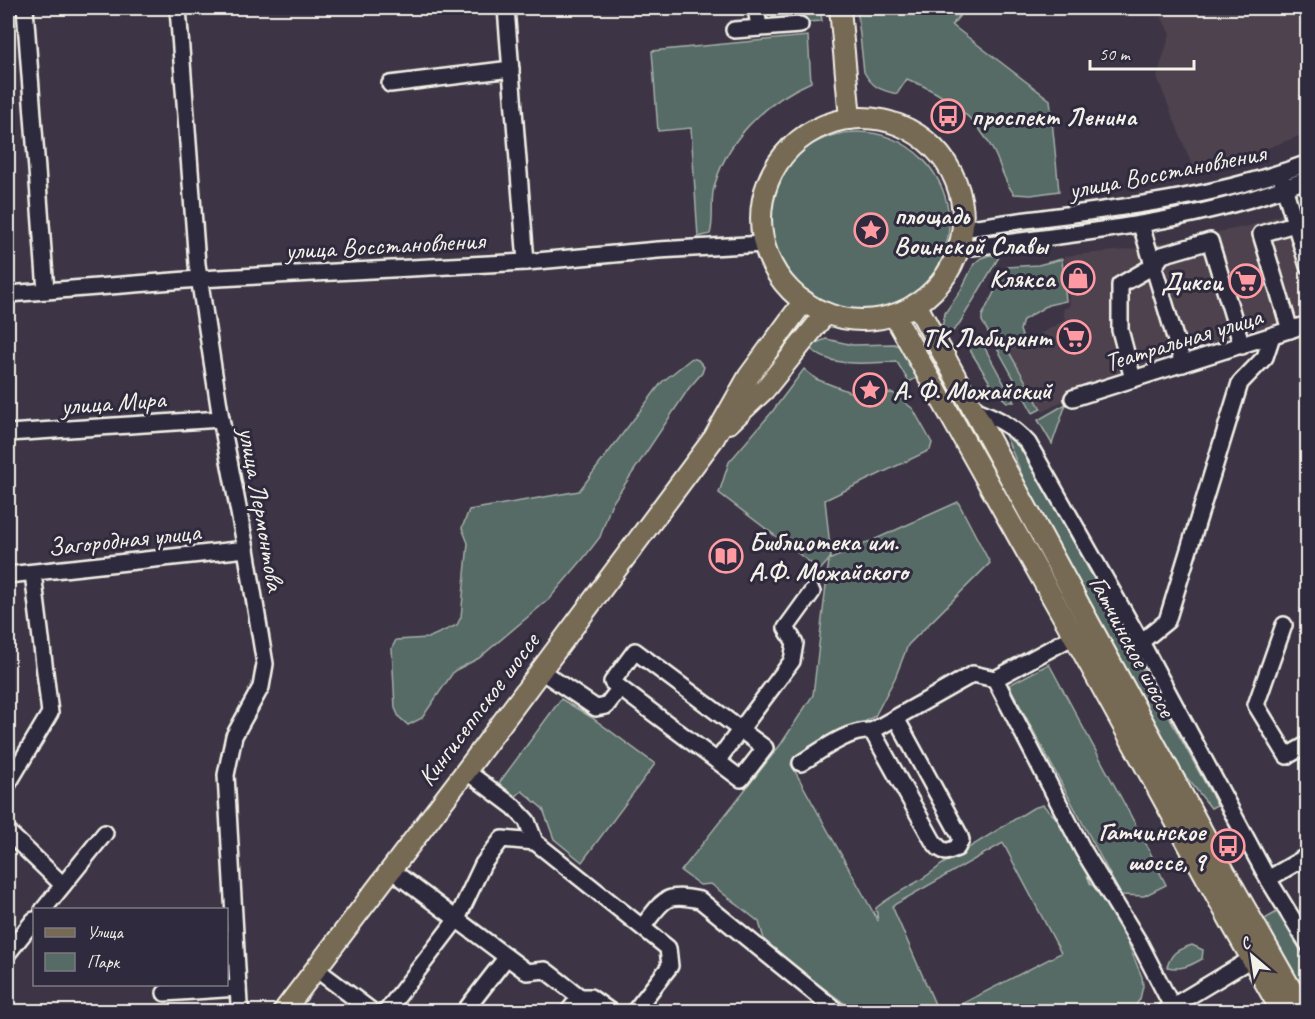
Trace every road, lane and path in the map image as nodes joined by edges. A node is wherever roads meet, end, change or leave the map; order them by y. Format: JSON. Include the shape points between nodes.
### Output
{"nodes":[{"id":1,"x":25,"y":8,"type":"edge"},
{"id":2,"x":177,"y":8,"type":"edge"},
{"id":3,"x":506,"y":8,"type":"edge"},
{"id":4,"x":756,"y":8,"type":"edge"},
{"id":5,"x":840,"y":8,"type":"edge"},
{"id":6,"x":800,"y":25,"type":"dead end"},
{"id":7,"x":759,"y":27,"type":"junction"},
{"id":8,"x":734,"y":30,"type":"dead end"},
{"id":9,"x":510,"y":69,"type":"junction"},
{"id":10,"x":390,"y":84,"type":"dead end"},
{"id":11,"x":850,"y":118,"type":"junction"},
{"id":12,"x":1308,"y":163,"type":"edge"},
{"id":13,"x":1308,"y":179,"type":"edge"},
{"id":14,"x":1282,"y":181,"type":"junction"},
{"id":15,"x":1301,"y":222,"type":"edge"},
{"id":16,"x":1142,"y":225,"type":"junction"},
{"id":17,"x":963,"y":229,"type":"junction"},
{"id":18,"x":764,"y":244,"type":"junction"},
{"id":19,"x":958,"y":249,"type":"junction"},
{"id":20,"x":526,"y":262,"type":"junction"},
{"id":21,"x":1155,"y":265,"type":"junction"},
{"id":22,"x":1308,"y":266,"type":"edge"},
{"id":23,"x":200,"y":279,"type":"junction"},
{"id":24,"x":46,"y":291,"type":"junction"},
{"id":25,"x":8,"y":294,"type":"edge"},
{"id":26,"x":804,"y":302,"type":"junction"},
{"id":27,"x":916,"y":304,"type":"junction"},
{"id":28,"x":826,"y":313,"type":"junction"},
{"id":29,"x":894,"y":315,"type":"junction"},
{"id":30,"x":1308,"y":324,"type":"edge"},
{"id":31,"x":1290,"y":330,"type":"junction"},
{"id":32,"x":1272,"y":336,"type":"junction"},
{"id":33,"x":1242,"y":346,"type":"junction"},
{"id":34,"x":1183,"y":364,"type":"junction"},
{"id":35,"x":1133,"y":380,"type":"junction"},
{"id":36,"x":1073,"y":398,"type":"dead end"},
{"id":37,"x":975,"y":409,"type":"junction"},
{"id":38,"x":221,"y":419,"type":"junction"},
{"id":39,"x":8,"y":433,"type":"edge"},
{"id":40,"x":714,"y":438,"type":"junction"},
{"id":41,"x":246,"y":549,"type":"junction"},
{"id":42,"x":33,"y":573,"type":"junction"},
{"id":43,"x":8,"y":575,"type":"edge"},
{"id":44,"x":812,"y":592,"type":"dead end"},
{"id":45,"x":1284,"y":625,"type":"dead end"},
{"id":46,"x":1074,"y":636,"type":"junction"},
{"id":47,"x":1141,"y":642,"type":"junction"},
{"id":48,"x":541,"y":671,"type":"junction"},
{"id":49,"x":995,"y":680,"type":"junction"},
{"id":50,"x":620,"y":688,"type":"junction"},
{"id":51,"x":896,"y":718,"type":"junction"},
{"id":52,"x":740,"y":730,"type":"junction"},
{"id":53,"x":872,"y":731,"type":"junction"},
{"id":54,"x":1308,"y":744,"type":"edge"},
{"id":55,"x":717,"y":761,"type":"junction"},
{"id":56,"x":801,"y":763,"type":"dead end"},
{"id":57,"x":466,"y":771,"type":"junction"},
{"id":58,"x":10,"y":775,"type":"edge"},
{"id":59,"x":8,"y":832,"type":"edge"},
{"id":60,"x":105,"y":833,"type":"dead end"},
{"id":61,"x":535,"y":842,"type":"junction"},
{"id":62,"x":1306,"y":857,"type":"edge"},
{"id":63,"x":391,"y":870,"type":"junction"},
{"id":64,"x":1268,"y":879,"type":"junction"},
{"id":65,"x":63,"y":885,"type":"junction"},
{"id":66,"x":44,"y":908,"type":"edge"},
{"id":67,"x":457,"y":920,"type":"junction"},
{"id":68,"x":33,"y":921,"type":"edge"},
{"id":69,"x":642,"y":926,"type":"junction"},
{"id":70,"x":1308,"y":944,"type":"edge"},
{"id":71,"x":8,"y":953,"type":"edge"},
{"id":72,"x":506,"y":958,"type":"junction"},
{"id":73,"x":1251,"y":959,"type":"junction"},
{"id":74,"x":316,"y":969,"type":"junction"},
{"id":75,"x":238,"y":988,"type":"junction"},
{"id":76,"x":165,"y":993,"type":"dead end"},
{"id":77,"x":580,"y":997,"type":"junction"},
{"id":78,"x":1171,"y":1010,"type":"edge"},
{"id":79,"x":242,"y":1011,"type":"edge"},
{"id":80,"x":283,"y":1011,"type":"edge"},
{"id":81,"x":374,"y":1011,"type":"edge"},
{"id":82,"x":386,"y":1011,"type":"edge"},
{"id":83,"x":464,"y":1011,"type":"edge"},
{"id":84,"x":568,"y":1011,"type":"edge"},
{"id":85,"x":611,"y":1011,"type":"edge"},
{"id":86,"x":634,"y":1011,"type":"edge"},
{"id":87,"x":838,"y":1011,"type":"edge"},
{"id":88,"x":1282,"y":1011,"type":"edge"},
{"id":89,"x":1304,"y":1011,"type":"edge"}],
"edges":[{"from":1,"to":24,"type":"street"},
{"from":2,"to":23,"type":"street","name":"улица Лермонтова"},
{"from":3,"to":9,"type":"street"},
{"from":4,"to":7,"type":"street"},
{"from":5,"to":11,"type":"main road"},
{"from":6,"to":7,"type":"street"},
{"from":7,"to":8,"type":"street"},
{"from":9,"to":10,"type":"street"},
{"from":9,"to":20,"type":"street"},
{"from":11,"to":17,"type":"main road","via":[[887,121],[920,136],[933,147],[954,176],[960,193]]},
{"from":11,"to":18,"type":"main road","via":[[807,134],[783,155],[764,197]]},
{"from":12,"to":14,"type":"street","name":"улица Восстановления"},
{"from":13,"to":14,"type":"street","name":"улица Восстановления"},
{"from":14,"to":15,"type":"street"},
{"from":14,"to":16,"type":"street","name":"улица Восстановления","via":[[1214,209]]},
{"from":14,"to":17,"type":"street","name":"улица Восстановления"},
{"from":15,"to":22,"type":"street"},
{"from":15,"to":31,"type":"street","via":[[1261,234]]},
{"from":16,"to":19,"type":"street","name":"улица Восстановления"},
{"from":16,"to":21,"type":"street"},
{"from":17,"to":19,"type":"main road"},
{"from":18,"to":20,"type":"street","name":"улица Восстановления"},
{"from":18,"to":26,"type":"main road","via":[[777,274]]},
{"from":19,"to":27,"type":"main road","via":[[944,279]]},
{"from":20,"to":23,"type":"street","name":"улица Восстановления"},
{"from":21,"to":33,"type":"street","via":[[1162,255],[1210,241]]},
{"from":21,"to":34,"type":"street"},
{"from":21,"to":35,"type":"street","via":[[1120,285],[1120,330]]},
{"from":23,"to":24,"type":"street","name":"улица Восстановления"},
{"from":23,"to":38,"type":"street","name":"улица Лермонтова"},
{"from":24,"to":25,"type":"street","name":"улица Восстановления"},
{"from":26,"to":28,"type":"main road"},
{"from":26,"to":40,"type":"main road","name":"Кингисеппское шоссе","via":[[749,376]]},
{"from":27,"to":29,"type":"main road"},
{"from":27,"to":37,"type":"main road","name":"Гатчинское шоссе"},
{"from":28,"to":29,"type":"main road","via":[[849,319]]},
{"from":28,"to":40,"type":"main road","name":"Кингисеппское шоссе","via":[[765,389]]},
{"from":29,"to":46,"type":"main road","name":"Гатчинское шоссе"},
{"from":30,"to":31,"type":"street","name":"Театральная улица"},
{"from":31,"to":32,"type":"street","name":"Театральная улица"},
{"from":32,"to":33,"type":"street","name":"Театральная улица"},
{"from":32,"to":47,"type":"street","via":[[1265,357],[1240,383],[1167,621]]},
{"from":33,"to":34,"type":"street","name":"Театральная улица"},
{"from":34,"to":35,"type":"street","name":"Театральная улица"},
{"from":35,"to":36,"type":"street","name":"Театральная улица"},
{"from":37,"to":47,"type":"street","via":[[1014,428],[1028,443]]},
{"from":37,"to":89,"type":"main road","name":"Гатчинское шоссе","via":[[1215,855]]},
{"from":38,"to":39,"type":"street","name":"улица Мира"},
{"from":38,"to":41,"type":"street","name":"улица Лермонтова"},
{"from":40,"to":48,"type":"main road","name":"Кингисеппское шоссе"},
{"from":41,"to":42,"type":"street","name":"Загородная улица"},
{"from":41,"to":75,"type":"street","name":"улица Лермонтова","via":[[265,664],[261,687],[234,736],[226,775]]},
{"from":42,"to":43,"type":"street","name":"Загородная улица"},
{"from":42,"to":58,"type":"street","via":[[50,713]]},
{"from":44,"to":52,"type":"street","via":[[786,627],[795,643],[792,661]]},
{"from":45,"to":54,"type":"street","via":[[1256,705],[1287,756]]},
{"from":46,"to":49,"type":"street"},
{"from":46,"to":73,"type":"main road","name":"Гатчинское шоссе"},
{"from":47,"to":64,"type":"street"},
{"from":48,"to":50,"type":"street","via":[[596,708],[606,706]]},
{"from":48,"to":57,"type":"main road","name":"Кингисеппское шоссе"},
{"from":49,"to":51,"type":"street","via":[[973,674]]},
{"from":49,"to":78,"type":"street","via":[[1083,850],[1140,944]]},
{"from":50,"to":52,"type":"street","via":[[612,682],[635,651]]},
{"from":50,"to":55,"type":"street"},
{"from":51,"to":53,"type":"street"},
{"from":51,"to":53,"type":"street","via":[[959,834],[957,848],[946,852],[933,841]]},
{"from":52,"to":55,"type":"street"},
{"from":52,"to":55,"type":"street","via":[[765,748],[741,779]]},
{"from":53,"to":56,"type":"street","via":[[848,736]]},
{"from":57,"to":61,"type":"street","via":[[514,807],[527,821]]},
{"from":57,"to":63,"type":"main road","name":"Кингисеппское шоссе"},
{"from":59,"to":65,"type":"street"},
{"from":60,"to":65,"type":"street"},
{"from":61,"to":67,"type":"street","via":[[502,838],[483,864]]},
{"from":61,"to":69,"type":"street"},
{"from":62,"to":64,"type":"street"},
{"from":63,"to":67,"type":"street"},
{"from":63,"to":74,"type":"main road","name":"Кингисеппское шоссе"},
{"from":64,"to":70,"type":"street"},
{"from":65,"to":66,"type":"street"},
{"from":67,"to":72,"type":"street"},
{"from":67,"to":82,"type":"street"},
{"from":68,"to":71,"type":"street"},
{"from":69,"to":86,"type":"street","via":[[668,948],[670,966]]},
{"from":69,"to":87,"type":"street","via":[[665,900],[679,896],[700,900]]},
{"from":72,"to":77,"type":"street","via":[[527,972],[545,970]]},
{"from":72,"to":83,"type":"street"},
{"from":73,"to":78,"type":"street"},
{"from":73,"to":88,"type":"main road","name":"Гатчинское шоссе"},
{"from":74,"to":80,"type":"main road","name":"Кингисеппское шоссе"},
{"from":74,"to":81,"type":"street"},
{"from":75,"to":76,"type":"street"},
{"from":75,"to":79,"type":"street","name":"улица Лермонтова"},
{"from":77,"to":84,"type":"street"},
{"from":77,"to":85,"type":"street","via":[[590,997]]}]}
